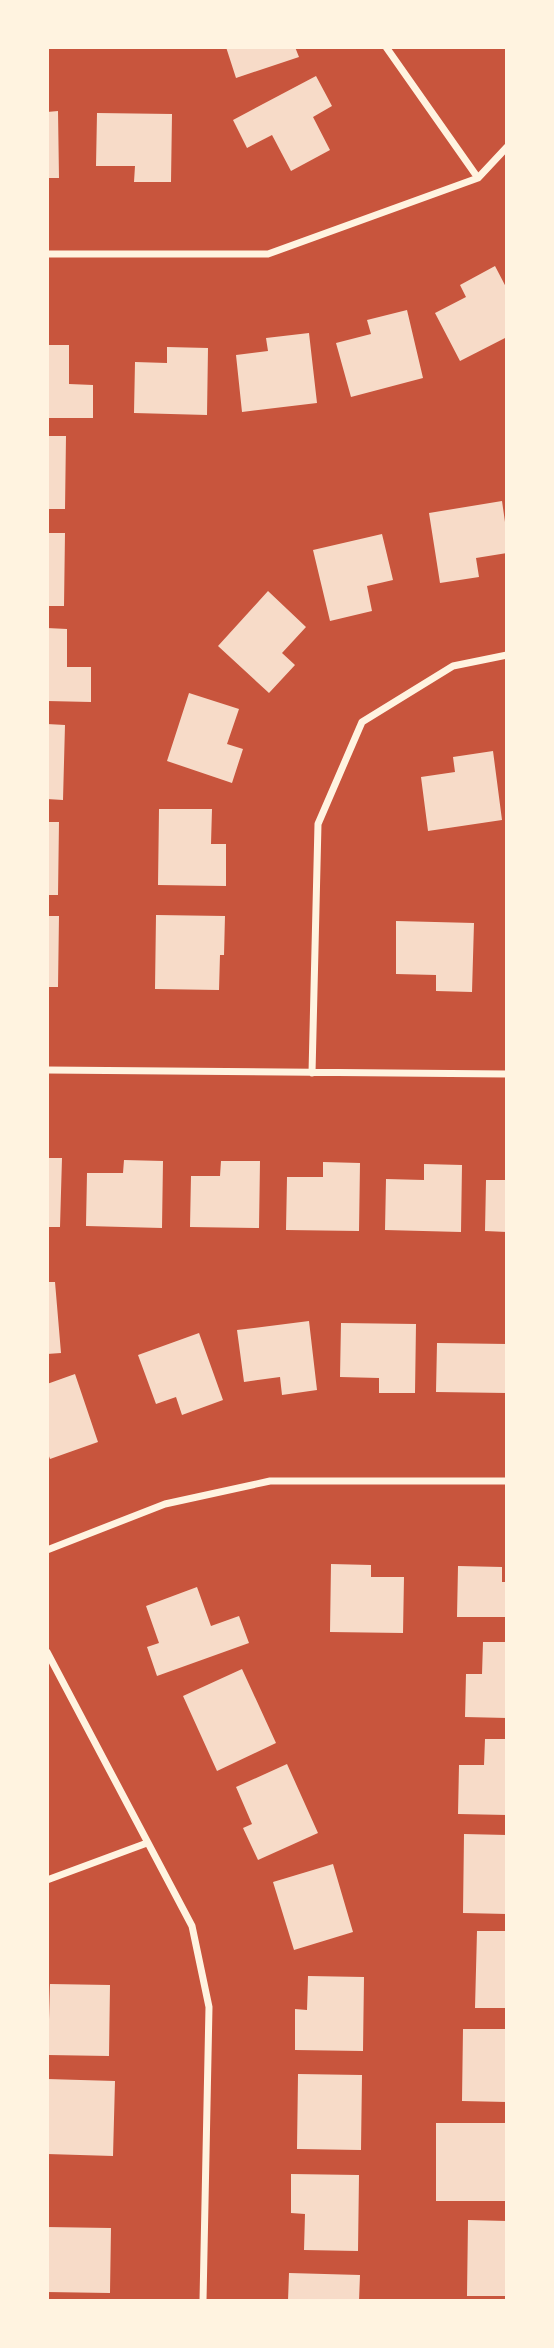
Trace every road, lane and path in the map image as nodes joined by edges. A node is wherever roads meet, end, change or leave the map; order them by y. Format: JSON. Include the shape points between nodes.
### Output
{"nodes":[{"id":1,"x":386,"y":47,"type":"edge"},
{"id":2,"x":507,"y":147,"type":"edge"},
{"id":3,"x":478,"y":177,"type":"junction"},
{"id":4,"x":47,"y":254,"type":"edge"},
{"id":5,"x":507,"y":655,"type":"edge"},
{"id":6,"x":47,"y":1070,"type":"edge"},
{"id":7,"x":312,"y":1073,"type":"junction"},
{"id":8,"x":507,"y":1074,"type":"edge"},
{"id":9,"x":507,"y":1481,"type":"edge"},
{"id":10,"x":47,"y":1550,"type":"edge"},
{"id":11,"x":47,"y":1652,"type":"edge"},
{"id":12,"x":147,"y":1843,"type":"junction"},
{"id":13,"x":47,"y":1880,"type":"edge"},
{"id":14,"x":202,"y":2301,"type":"edge"}],
"edges":[{"from":1,"to":3,"type":"street"},
{"from":2,"to":3,"type":"street"},
{"from":3,"to":4,"type":"street","via":[[268,254]]},
{"from":5,"to":7,"type":"street","via":[[453,666],[362,722],[318,824]]},
{"from":6,"to":7,"type":"street"},
{"from":7,"to":8,"type":"street"},
{"from":9,"to":10,"type":"street","via":[[270,1481],[165,1504]]},
{"from":11,"to":12,"type":"street"},
{"from":12,"to":13,"type":"street"},
{"from":12,"to":14,"type":"street","via":[[192,1926],[209,2007]]}]}
